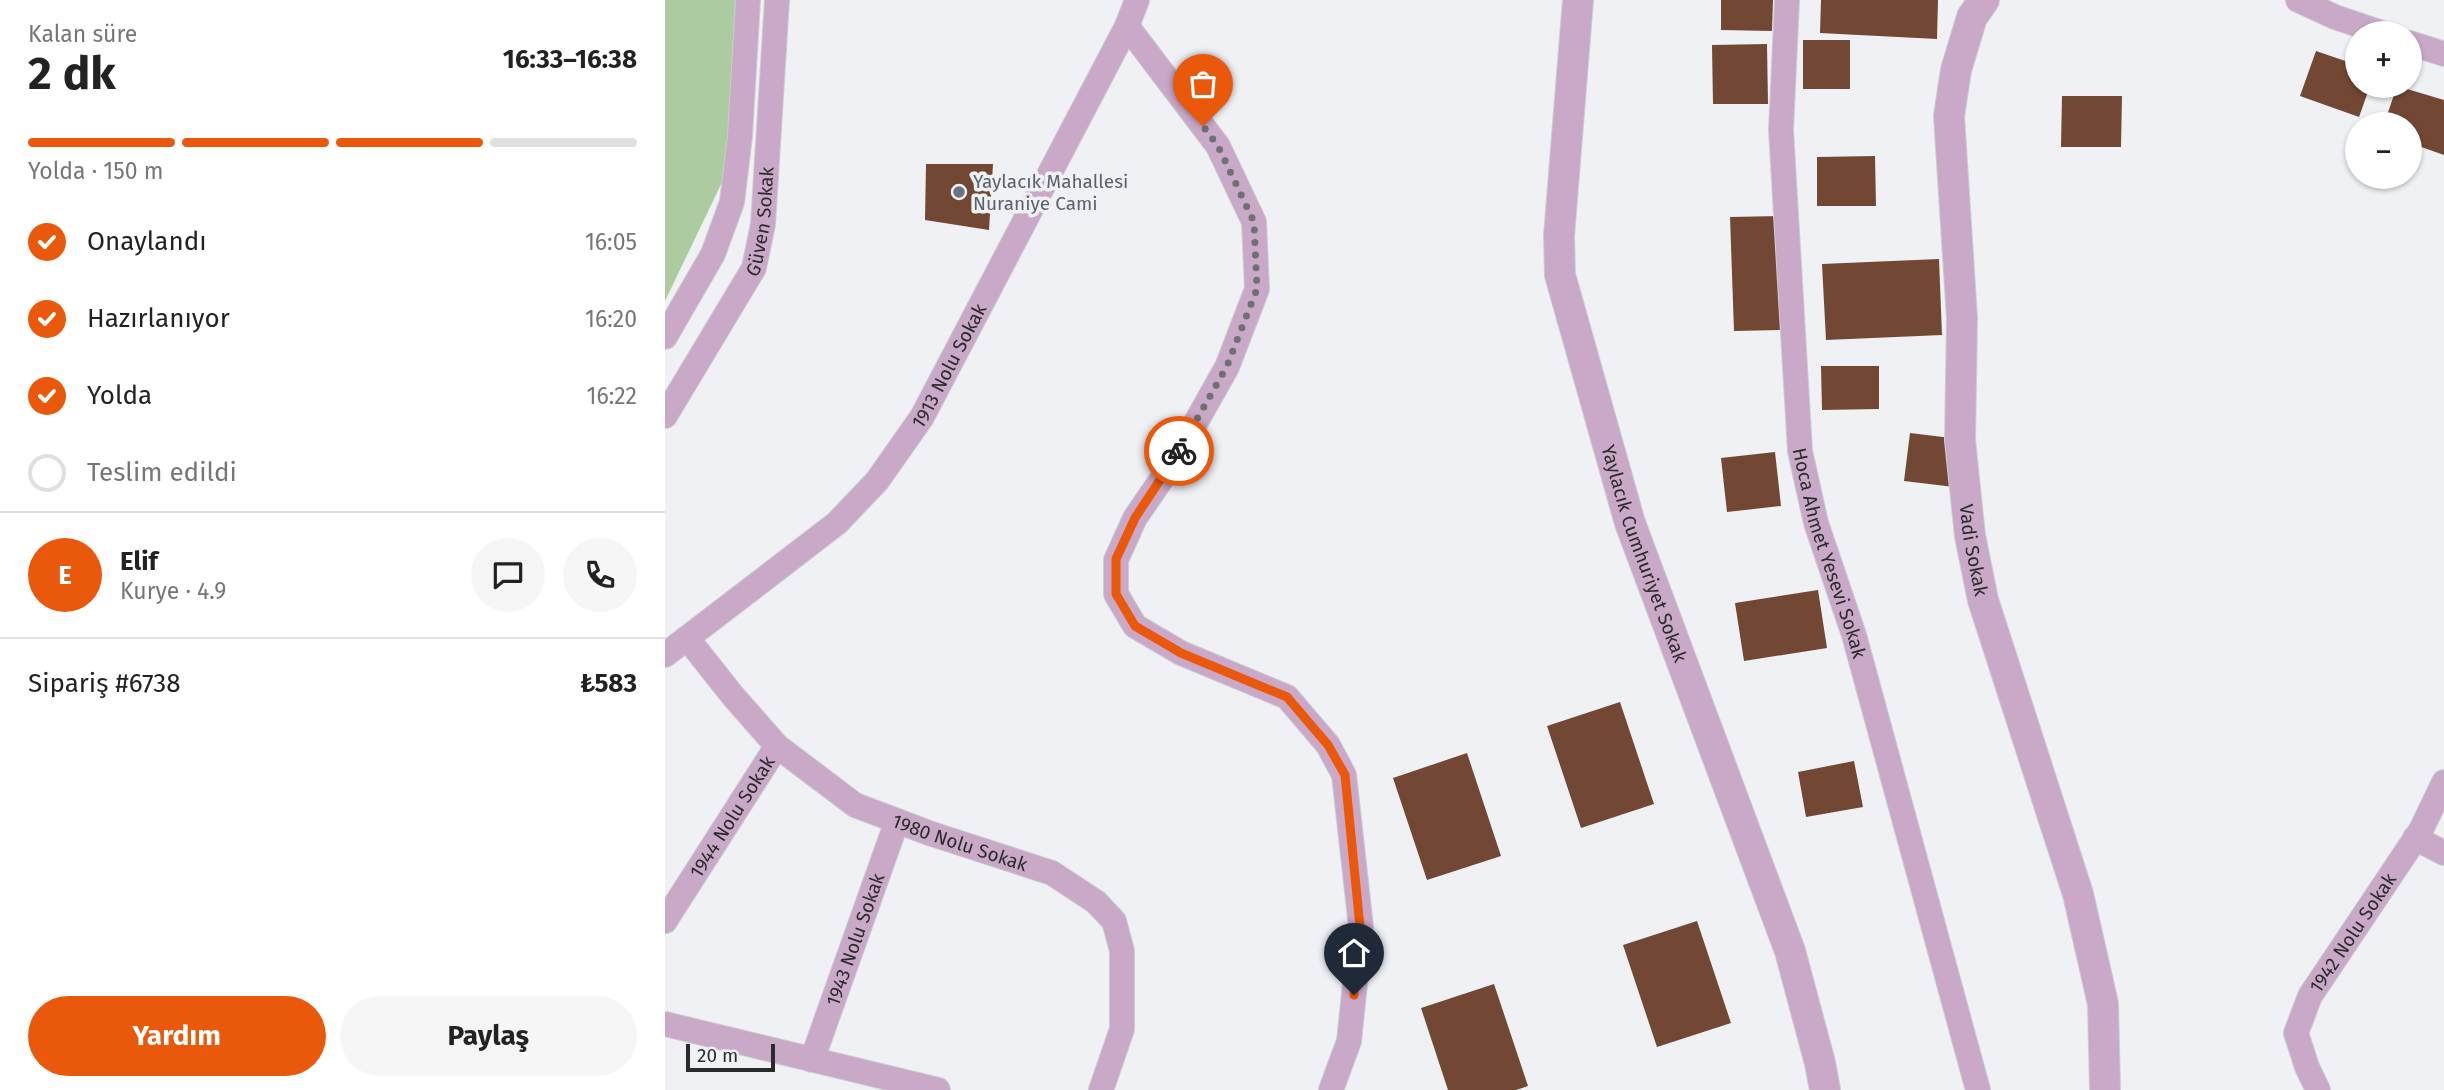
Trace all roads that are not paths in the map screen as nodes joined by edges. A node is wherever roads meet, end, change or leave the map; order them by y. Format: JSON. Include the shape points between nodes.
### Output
{"nodes":[{"id":1,"x":748,"y":0,"type":"edge"},
{"id":2,"x":777,"y":0,"type":"edge"},
{"id":3,"x":1137,"y":0,"type":"edge"},
{"id":4,"x":1578,"y":0,"type":"edge"},
{"id":5,"x":1787,"y":0,"type":"edge"},
{"id":6,"x":1984,"y":0,"type":"edge"},
{"id":7,"x":2298,"y":0,"type":"edge"},
{"id":8,"x":2347,"y":21,"type":"edge"},
{"id":9,"x":1127,"y":26,"type":"junction"},
{"id":10,"x":2422,"y":47,"type":"edge"},
{"id":11,"x":2444,"y":54,"type":"edge"},
{"id":12,"x":665,"y":337,"type":"edge"},
{"id":13,"x":665,"y":416,"type":"edge"},
{"id":14,"x":687,"y":638,"type":"junction"},
{"id":15,"x":665,"y":655,"type":"edge"},
{"id":16,"x":777,"y":746,"type":"junction"},
{"id":17,"x":2444,"y":782,"type":"edge"},
{"id":18,"x":897,"y":821,"type":"junction"},
{"id":19,"x":2415,"y":838,"type":"junction"},
{"id":20,"x":2444,"y":853,"type":"edge"},
{"id":21,"x":665,"y":921,"type":"edge"},
{"id":22,"x":665,"y":1024,"type":"edge"},
{"id":23,"x":812,"y":1059,"type":"junction"},
{"id":24,"x":938,"y":1090,"type":"edge"},
{"id":25,"x":1101,"y":1090,"type":"edge"},
{"id":26,"x":1331,"y":1090,"type":"edge"},
{"id":27,"x":1825,"y":1090,"type":"edge"},
{"id":28,"x":1978,"y":1090,"type":"edge"},
{"id":29,"x":2105,"y":1090,"type":"edge"},
{"id":30,"x":2318,"y":1090,"type":"edge"}],
"edges":[{"from":1,"to":12,"type":"street","name":"Güven Sokak","via":[[732,202],[713,254]]},
{"from":2,"to":13,"type":"street","name":"Güven Sokak","via":[[764,224],[754,268]]},
{"from":3,"to":9,"type":"street","name":"1913 Nolu Sokak"},
{"from":4,"to":27,"type":"street","name":"Yaylacık Cumhuriyet Sokak","via":[[1559,236],[1560,275],[1630,523],[1790,951]]},
{"from":5,"to":28,"type":"street","name":"Hoca Ahmet Yesevi Sokak","via":[[1781,130],[1800,451],[1816,523],[1854,635]]},
{"from":6,"to":29,"type":"street","name":"Vadi Sokak","via":[[1972,17],[1956,70],[1949,116],[1962,318],[1960,440],[1969,536],[1983,600],[2078,894],[2103,1004]]},
{"from":7,"to":8,"type":"street"},
{"from":9,"to":14,"type":"street","name":"1913 Nolu Sokak","via":[[922,417],[877,481],[837,523]]},
{"from":9,"to":26,"type":"street","via":[[1218,146],[1254,222],[1257,289],[1227,366],[1174,461],[1135,518],[1116,559],[1116,594],[1135,626],[1181,653],[1287,697],[1328,745],[1345,775],[1360,927],[1349,1041]]},
{"from":10,"to":11,"type":"street"},
{"from":14,"to":15,"type":"street","name":"1913 Nolu Sokak"},
{"from":14,"to":16,"type":"street","name":"1980 Nolu Sokak"},
{"from":16,"to":18,"type":"street","name":"1980 Nolu Sokak","via":[[855,805]]},
{"from":16,"to":21,"type":"street","name":"1944 Nolu Sokak"},
{"from":17,"to":19,"type":"street","name":"1942 Nolu Sokak"},
{"from":18,"to":23,"type":"street","name":"1943 Nolu Sokak"},
{"from":18,"to":25,"type":"street","name":"1980 Nolu Sokak","via":[[1052,873],[1096,902],[1114,921],[1122,951],[1122,1029]]},
{"from":19,"to":20,"type":"street"},
{"from":19,"to":30,"type":"street","name":"1942 Nolu Sokak","via":[[2310,996],[2296,1033]]},
{"from":22,"to":23,"type":"street"},
{"from":23,"to":24,"type":"street"}]}
